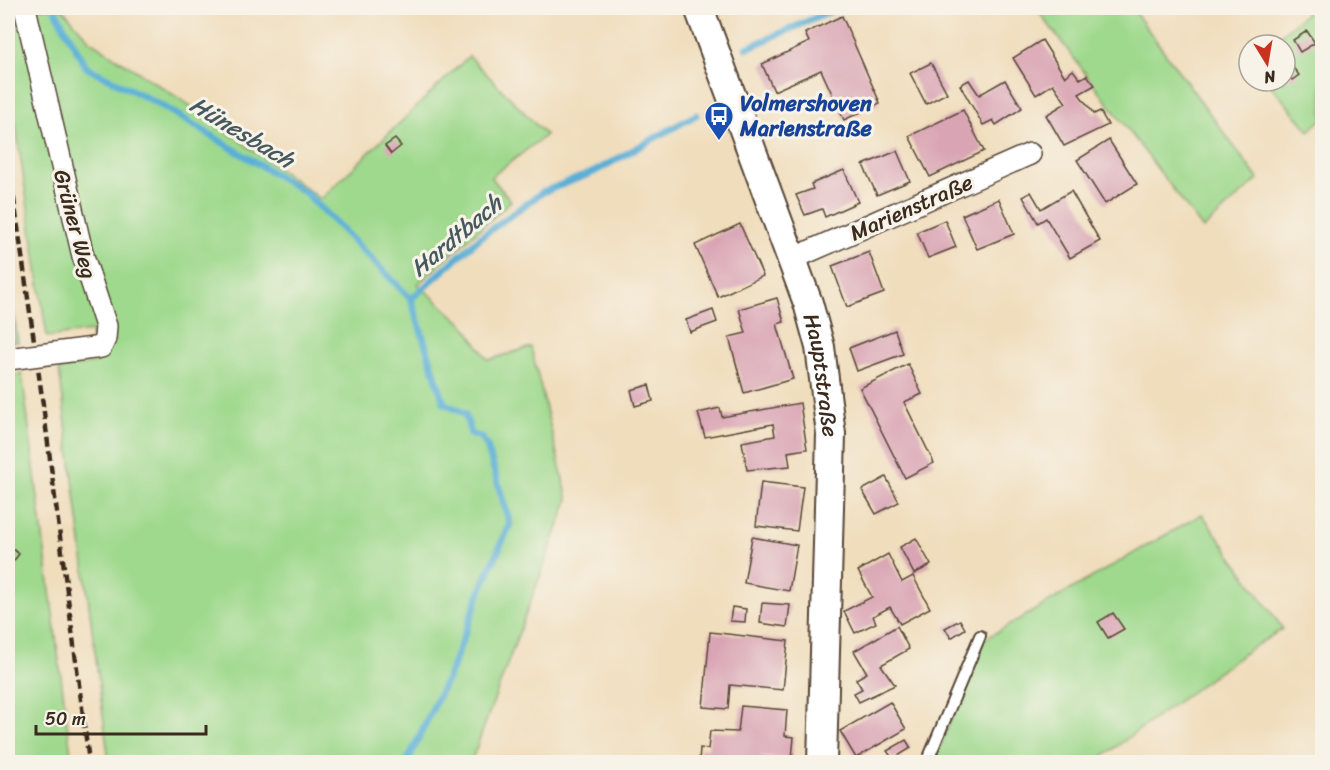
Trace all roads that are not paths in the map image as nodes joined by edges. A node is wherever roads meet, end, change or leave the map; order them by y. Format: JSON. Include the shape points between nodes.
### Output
{"nodes":[{"id":1,"x":25,"y":8,"type":"edge"},
{"id":2,"x":699,"y":8,"type":"edge"},
{"id":3,"x":1030,"y":154,"type":"dead end"},
{"id":4,"x":792,"y":259,"type":"junction"},
{"id":5,"x":8,"y":359,"type":"edge"},
{"id":6,"x":980,"y":636,"type":"dead end"},
{"id":7,"x":822,"y":762,"type":"edge"},
{"id":8,"x":927,"y":762,"type":"edge"}],
"edges":[{"from":1,"to":5,"type":"street","name":"Grüner Weg","bridge":true,"via":[[83,256],[106,326],[101,347]]},
{"from":2,"to":4,"type":"main road","name":"Hauptstraße"},
{"from":3,"to":4,"type":"street","name":"Marienstraße"},
{"from":4,"to":7,"type":"main road","name":"Hauptstraße","via":[[820,348],[831,434]]},
{"from":6,"to":8,"type":"lane"}]}
